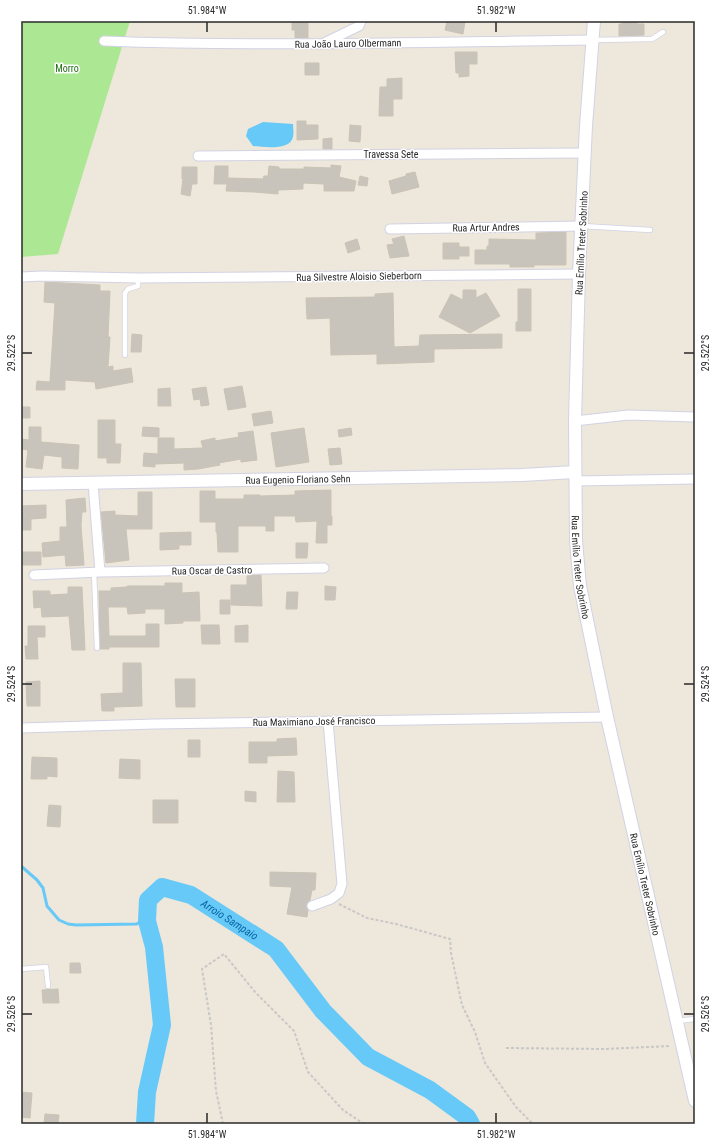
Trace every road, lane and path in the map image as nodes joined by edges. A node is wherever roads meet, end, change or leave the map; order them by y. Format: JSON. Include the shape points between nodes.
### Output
{"nodes":[{"id":1,"x":361,"y":21,"type":"edge"},
{"id":2,"x":594,"y":21,"type":"edge"},
{"id":3,"x":663,"y":32,"type":"dead end"},
{"id":4,"x":592,"y":40,"type":"junction"},
{"id":5,"x":104,"y":41,"type":"dead end"},
{"id":6,"x":323,"y":44,"type":"junction"},
{"id":7,"x":585,"y":153,"type":"junction"},
{"id":8,"x":198,"y":156,"type":"dead end"},
{"id":9,"x":582,"y":226,"type":"junction"},
{"id":10,"x":390,"y":229,"type":"dead end"},
{"id":11,"x":650,"y":230,"type":"dead end"},
{"id":12,"x":579,"y":274,"type":"junction"},
{"id":13,"x":21,"y":277,"type":"edge"},
{"id":14,"x":138,"y":278,"type":"junction"},
{"id":15,"x":125,"y":355,"type":"dead end"},
{"id":16,"x":695,"y":417,"type":"edge"},
{"id":17,"x":575,"y":421,"type":"junction"},
{"id":18,"x":575,"y":477,"type":"junction"},
{"id":19,"x":695,"y":479,"type":"edge"},
{"id":20,"x":93,"y":483,"type":"junction"},
{"id":21,"x":21,"y":484,"type":"edge"},
{"id":22,"x":324,"y":568,"type":"dead end"},
{"id":23,"x":97,"y":572,"type":"junction"},
{"id":24,"x":34,"y":575,"type":"dead end"},
{"id":25,"x":97,"y":648,"type":"dead end"},
{"id":26,"x":607,"y":717,"type":"junction"},
{"id":27,"x":328,"y":721,"type":"junction"},
{"id":28,"x":21,"y":728,"type":"edge"},
{"id":29,"x":331,"y":899,"type":"junction"},
{"id":30,"x":312,"y":906,"type":"dead end"},
{"id":31,"x":21,"y":969,"type":"edge"},
{"id":32,"x":48,"y":986,"type":"dead end"},
{"id":33,"x":695,"y":1019,"type":"edge"},
{"id":34,"x":677,"y":1021,"type":"junction"},
{"id":35,"x":683,"y":1045,"type":"junction"},
{"id":36,"x":506,"y":1048,"type":"dead end"},
{"id":37,"x":695,"y":1101,"type":"edge"},
{"id":38,"x":223,"y":1124,"type":"edge"},
{"id":39,"x":364,"y":1124,"type":"edge"},
{"id":40,"x":533,"y":1124,"type":"edge"}],
"edges":[{"from":1,"to":6,"type":"street","via":[[359,26]]},
{"from":2,"to":4,"type":"main road","name":"Rua Emílio Treter Sobrinho"},
{"from":3,"to":4,"type":"lane","via":[[652,39]]},
{"from":4,"to":6,"type":"street","name":"Rua João Lauro Olbermann"},
{"from":4,"to":7,"type":"main road","name":"Rua Emílio Treter Sobrinho"},
{"from":5,"to":6,"type":"street","name":"Rua João Lauro Olbermann"},
{"from":7,"to":8,"type":"street","name":"Travessa Sete"},
{"from":7,"to":9,"type":"main road","name":"Rua Emílio Treter Sobrinho"},
{"from":9,"to":10,"type":"street","name":"Rua Artur Andres"},
{"from":9,"to":11,"type":"lane"},
{"from":9,"to":12,"type":"main road","name":"Rua Emílio Treter Sobrinho"},
{"from":12,"to":14,"type":"street","name":"Rua Silvestre Aloisio Sieberborn"},
{"from":12,"to":17,"type":"main road","name":"Rua Emílio Treter Sobrinho"},
{"from":13,"to":14,"type":"street","name":"Rua Silvestre Aloisio Sieberborn"},
{"from":14,"to":15,"type":"lane","via":[[138,286],[128,289],[125,294]]},
{"from":16,"to":17,"type":"street","via":[[628,415]]},
{"from":17,"to":18,"type":"main road","name":"Rua Emílio Treter Sobrinho"},
{"from":18,"to":19,"type":"street"},
{"from":18,"to":20,"type":"main road","name":"Rua Eugenio Floriano Sehn","via":[[522,475]]},
{"from":18,"to":26,"type":"main road","name":"Rua Emílio Treter Sobrinho","via":[[580,586]]},
{"from":20,"to":21,"type":"main road","name":"Rua Eugenio Floriano Sehn"},
{"from":20,"to":23,"type":"street"},
{"from":22,"to":23,"type":"street","name":"Rua Oscar de Castro"},
{"from":23,"to":24,"type":"street","name":"Rua Oscar de Castro"},
{"from":23,"to":25,"type":"lane"},
{"from":26,"to":27,"type":"street","name":"Rua Maximiano José Francisco"},
{"from":26,"to":34,"type":"main road","name":"Rua Emílio Treter Sobrinho"},
{"from":27,"to":28,"type":"street","name":"Rua Maximiano José Francisco"},
{"from":27,"to":29,"type":"street","via":[[342,884],[338,893]]},
{"from":29,"to":30,"type":"street"},
{"from":29,"to":40,"type":"path","via":[[367,918],[450,939],[462,1005],[475,1032],[485,1063],[516,1107]]},
{"from":31,"to":32,"type":"lane","via":[[46,968]]},
{"from":33,"to":34,"type":"lane"},
{"from":34,"to":35,"type":"main road","name":"Rua Emílio Treter Sobrinho"},
{"from":35,"to":36,"type":"path","via":[[604,1049]]},
{"from":35,"to":37,"type":"main road","name":"Rua Emílio Treter Sobrinho"},
{"from":38,"to":39,"type":"path","via":[[216,1091],[211,1025],[202,969],[224,954],[255,992],[294,1031],[308,1072],[343,1110]]}]}
